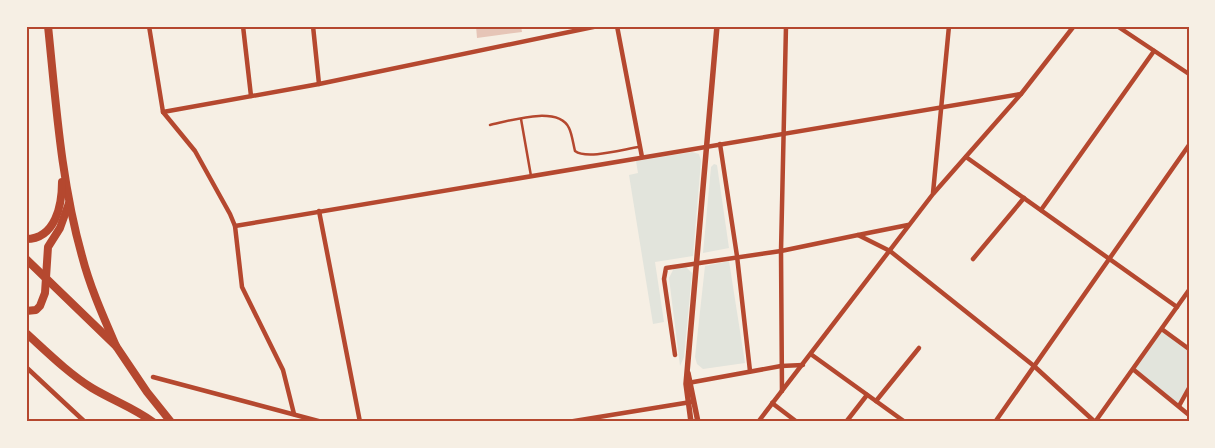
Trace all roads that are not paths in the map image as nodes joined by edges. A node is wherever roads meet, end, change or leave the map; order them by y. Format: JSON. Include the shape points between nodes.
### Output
{"nodes":[{"id":1,"x":48,"y":26,"type":"edge"},
{"id":2,"x":149,"y":26,"type":"edge"},
{"id":3,"x":243,"y":26,"type":"edge"},
{"id":4,"x":312,"y":26,"type":"edge"},
{"id":5,"x":598,"y":26,"type":"edge"},
{"id":6,"x":617,"y":26,"type":"edge"},
{"id":7,"x":717,"y":26,"type":"edge"},
{"id":8,"x":786,"y":26,"type":"edge"},
{"id":9,"x":949,"y":26,"type":"edge"},
{"id":10,"x":1074,"y":26,"type":"edge"},
{"id":11,"x":1116,"y":26,"type":"edge"},
{"id":12,"x":1154,"y":51,"type":"junction"},
{"id":13,"x":1189,"y":74,"type":"edge"},
{"id":14,"x":320,"y":84,"type":"junction"},
{"id":15,"x":1021,"y":94,"type":"junction"},
{"id":16,"x":251,"y":96,"type":"junction"},
{"id":17,"x":940,"y":107,"type":"junction"},
{"id":18,"x":163,"y":112,"type":"junction"},
{"id":19,"x":521,"y":119,"type":"junction"},
{"id":20,"x":490,"y":124,"type":"dead end"},
{"id":21,"x":782,"y":134,"type":"junction"},
{"id":22,"x":720,"y":144,"type":"junction"},
{"id":23,"x":1189,"y":145,"type":"edge"},
{"id":24,"x":708,"y":146,"type":"junction"},
{"id":25,"x":640,"y":147,"type":"junction"},
{"id":26,"x":642,"y":157,"type":"junction"},
{"id":27,"x":966,"y":157,"type":"junction"},
{"id":28,"x":62,"y":160,"type":"junction"},
{"id":29,"x":531,"y":176,"type":"junction"},
{"id":30,"x":933,"y":194,"type":"junction"},
{"id":31,"x":1024,"y":198,"type":"junction"},
{"id":32,"x":70,"y":200,"type":"junction"},
{"id":33,"x":1041,"y":210,"type":"junction"},
{"id":34,"x":319,"y":211,"type":"junction"},
{"id":35,"x":909,"y":225,"type":"junction"},
{"id":36,"x":235,"y":226,"type":"junction"},
{"id":37,"x":858,"y":235,"type":"junction"},
{"id":38,"x":26,"y":239,"type":"edge"},
{"id":39,"x":781,"y":251,"type":"junction"},
{"id":40,"x":890,"y":251,"type":"junction"},
{"id":41,"x":737,"y":256,"type":"junction"},
{"id":42,"x":973,"y":259,"type":"dead end"},
{"id":43,"x":1109,"y":259,"type":"junction"},
{"id":44,"x":26,"y":260,"type":"edge"},
{"id":45,"x":698,"y":263,"type":"junction"},
{"id":46,"x":46,"y":277,"type":"junction"},
{"id":47,"x":1189,"y":290,"type":"edge"},
{"id":48,"x":1177,"y":307,"type":"junction"},
{"id":49,"x":26,"y":311,"type":"edge"},
{"id":50,"x":1163,"y":330,"type":"junction"},
{"id":51,"x":26,"y":333,"type":"edge"},
{"id":52,"x":116,"y":346,"type":"junction"},
{"id":53,"x":919,"y":348,"type":"dead end"},
{"id":54,"x":1189,"y":349,"type":"edge"},
{"id":55,"x":812,"y":355,"type":"junction"},
{"id":56,"x":675,"y":356,"type":"dead end"},
{"id":57,"x":803,"y":365,"type":"junction"},
{"id":58,"x":781,"y":366,"type":"junction"},
{"id":59,"x":1034,"y":366,"type":"junction"},
{"id":60,"x":26,"y":367,"type":"edge"},
{"id":61,"x":1134,"y":370,"type":"junction"},
{"id":62,"x":750,"y":371,"type":"junction"},
{"id":63,"x":153,"y":377,"type":"dead end"},
{"id":64,"x":689,"y":383,"type":"junction"},
{"id":65,"x":1189,"y":388,"type":"edge"},
{"id":66,"x":782,"y":391,"type":"junction"},
{"id":67,"x":868,"y":395,"type":"junction"},
{"id":68,"x":695,"y":401,"type":"junction"},
{"id":69,"x":876,"y":401,"type":"junction"},
{"id":70,"x":688,"y":403,"type":"junction"},
{"id":71,"x":772,"y":404,"type":"junction"},
{"id":72,"x":1179,"y":406,"type":"junction"},
{"id":73,"x":294,"y":414,"type":"junction"},
{"id":74,"x":1189,"y":415,"type":"edge"},
{"id":75,"x":85,"y":422,"type":"edge"},
{"id":76,"x":153,"y":422,"type":"edge"},
{"id":77,"x":171,"y":422,"type":"edge"},
{"id":78,"x":322,"y":422,"type":"edge"},
{"id":79,"x":360,"y":422,"type":"edge"},
{"id":80,"x":568,"y":422,"type":"edge"},
{"id":81,"x":691,"y":422,"type":"edge"},
{"id":82,"x":698,"y":422,"type":"edge"},
{"id":83,"x":758,"y":422,"type":"edge"},
{"id":84,"x":797,"y":422,"type":"edge"},
{"id":85,"x":846,"y":422,"type":"edge"},
{"id":86,"x":905,"y":422,"type":"edge"},
{"id":87,"x":995,"y":422,"type":"edge"},
{"id":88,"x":1095,"y":422,"type":"edge"}],
"edges":[{"from":1,"to":28,"type":"highway"},
{"from":2,"to":18,"type":"street"},
{"from":3,"to":16,"type":"street"},
{"from":4,"to":14,"type":"street"},
{"from":5,"to":14,"type":"street"},
{"from":6,"to":25,"type":"street"},
{"from":7,"to":24,"type":"street"},
{"from":8,"to":21,"type":"street"},
{"from":9,"to":17,"type":"street"},
{"from":10,"to":15,"type":"street"},
{"from":11,"to":12,"type":"street"},
{"from":12,"to":13,"type":"street"},
{"from":12,"to":33,"type":"street"},
{"from":14,"to":16,"type":"street"},
{"from":15,"to":17,"type":"street"},
{"from":15,"to":27,"type":"street"},
{"from":16,"to":18,"type":"street"},
{"from":17,"to":21,"type":"street"},
{"from":17,"to":30,"type":"street"},
{"from":18,"to":36,"type":"street","via":[[200,158]]},
{"from":19,"to":20,"type":"lane"},
{"from":19,"to":25,"type":"lane","via":[[549,116],[563,120],[579,154]]},
{"from":19,"to":29,"type":"lane"},
{"from":21,"to":22,"type":"street"},
{"from":21,"to":39,"type":"street"},
{"from":22,"to":24,"type":"street"},
{"from":22,"to":41,"type":"street"},
{"from":23,"to":43,"type":"street"},
{"from":24,"to":26,"type":"street"},
{"from":24,"to":45,"type":"street"},
{"from":25,"to":26,"type":"street"},
{"from":26,"to":29,"type":"street"},
{"from":27,"to":30,"type":"street"},
{"from":27,"to":31,"type":"street"},
{"from":28,"to":32,"type":"highway"},
{"from":28,"to":38,"type":"highway","via":[[58,215],[46,231]]},
{"from":29,"to":34,"type":"street"},
{"from":30,"to":35,"type":"street"},
{"from":31,"to":33,"type":"street"},
{"from":31,"to":42,"type":"street"},
{"from":32,"to":46,"type":"highway","via":[[66,215],[48,247]]},
{"from":32,"to":52,"type":"highway","via":[[84,264]]},
{"from":33,"to":43,"type":"street"},
{"from":34,"to":36,"type":"street"},
{"from":34,"to":79,"type":"street"},
{"from":35,"to":37,"type":"street"},
{"from":35,"to":40,"type":"street"},
{"from":36,"to":73,"type":"street","via":[[242,287],[283,370]]},
{"from":37,"to":39,"type":"street"},
{"from":37,"to":40,"type":"street"},
{"from":39,"to":41,"type":"street"},
{"from":39,"to":58,"type":"street"},
{"from":40,"to":55,"type":"street"},
{"from":40,"to":59,"type":"street"},
{"from":41,"to":45,"type":"street"},
{"from":41,"to":62,"type":"street"},
{"from":43,"to":48,"type":"street"},
{"from":43,"to":59,"type":"street"},
{"from":44,"to":46,"type":"highway"},
{"from":45,"to":56,"type":"street","via":[[665,270]]},
{"from":45,"to":64,"type":"street"},
{"from":46,"to":49,"type":"highway","via":[[40,306]]},
{"from":46,"to":52,"type":"highway"},
{"from":47,"to":48,"type":"street"},
{"from":48,"to":50,"type":"street"},
{"from":50,"to":54,"type":"street"},
{"from":50,"to":61,"type":"street"},
{"from":51,"to":76,"type":"highway","via":[[70,372]]},
{"from":52,"to":77,"type":"highway"},
{"from":53,"to":69,"type":"street"},
{"from":55,"to":57,"type":"street"},
{"from":55,"to":67,"type":"street"},
{"from":57,"to":58,"type":"street"},
{"from":57,"to":66,"type":"street"},
{"from":58,"to":62,"type":"street"},
{"from":58,"to":66,"type":"street"},
{"from":59,"to":87,"type":"street"},
{"from":59,"to":88,"type":"street"},
{"from":60,"to":75,"type":"street"},
{"from":61,"to":72,"type":"street"},
{"from":61,"to":88,"type":"street"},
{"from":62,"to":64,"type":"street"},
{"from":63,"to":73,"type":"street"},
{"from":64,"to":68,"type":"street"},
{"from":64,"to":70,"type":"street"},
{"from":65,"to":72,"type":"street"},
{"from":66,"to":71,"type":"street"},
{"from":67,"to":69,"type":"street"},
{"from":67,"to":85,"type":"street"},
{"from":68,"to":70,"type":"street"},
{"from":68,"to":82,"type":"street"},
{"from":69,"to":86,"type":"street"},
{"from":70,"to":80,"type":"street"},
{"from":70,"to":81,"type":"street"},
{"from":71,"to":83,"type":"street"},
{"from":71,"to":84,"type":"street"},
{"from":72,"to":74,"type":"street"},
{"from":73,"to":78,"type":"street"}]}
